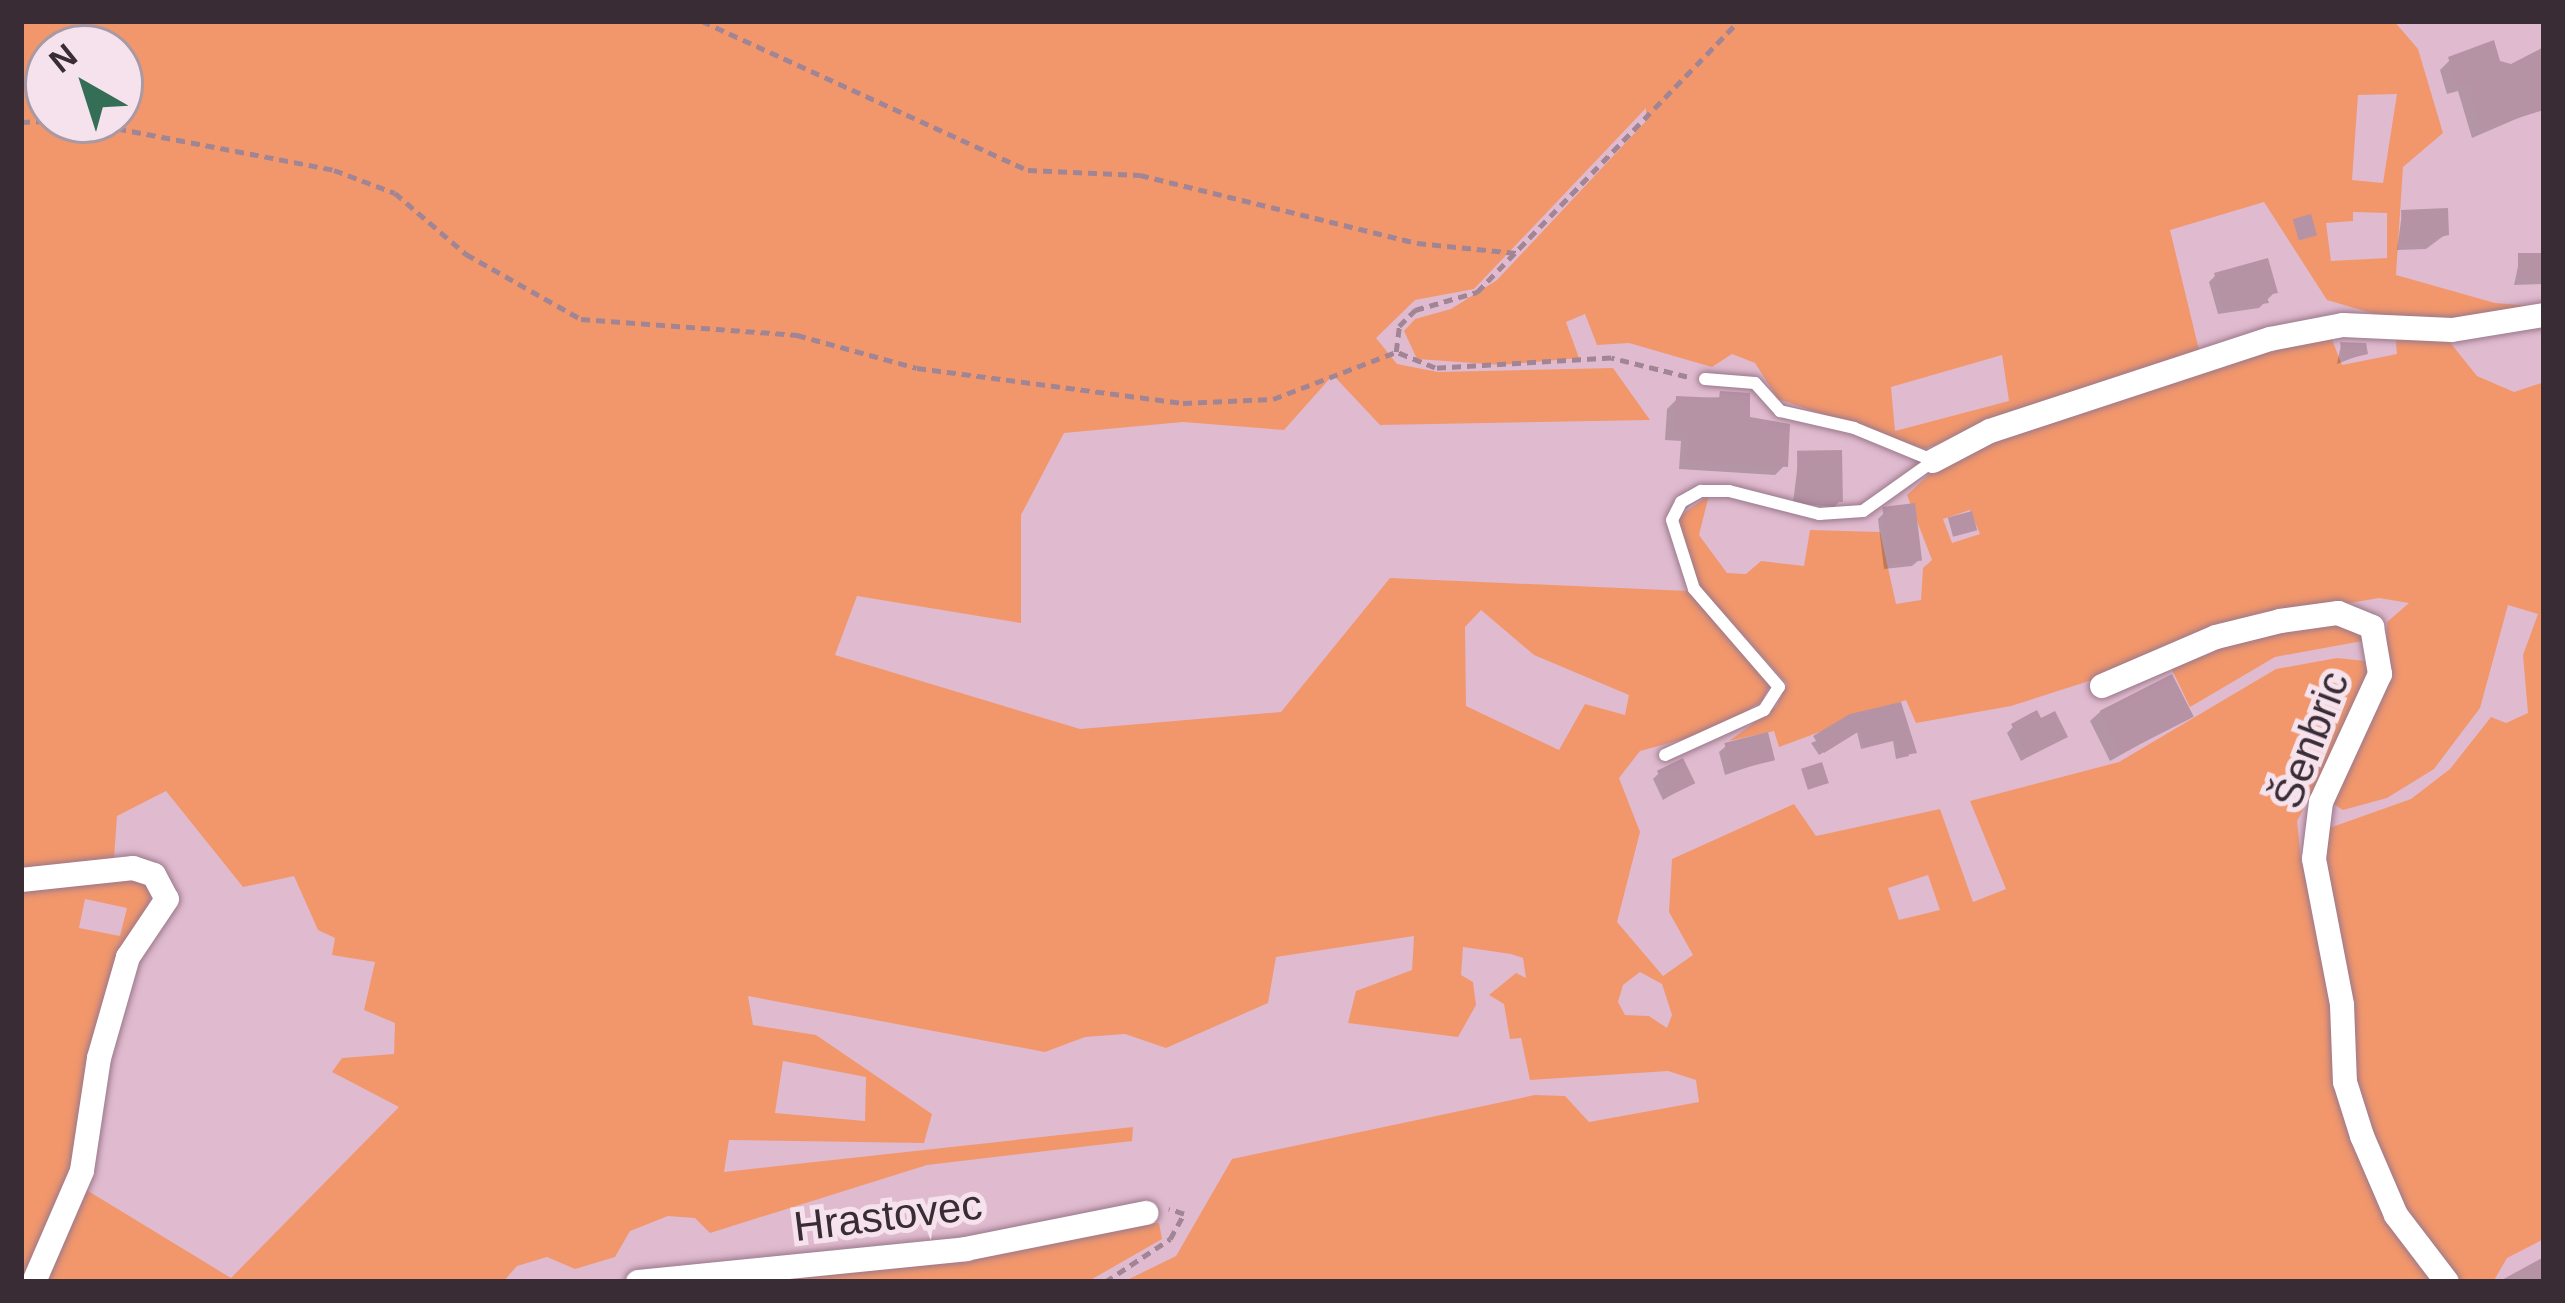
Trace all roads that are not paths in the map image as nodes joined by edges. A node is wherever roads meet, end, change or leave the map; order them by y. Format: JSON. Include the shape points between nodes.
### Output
{"nodes":[{"id":1,"x":2544,"y":315,"type":"edge"},
{"id":2,"x":1705,"y":379,"type":"road end"},
{"id":3,"x":1934,"y":460,"type":"junction"},
{"id":4,"x":2102,"y":686,"type":"dead end"},
{"id":5,"x":1665,"y":755,"type":"dead end"},
{"id":6,"x":21,"y":880,"type":"edge"},
{"id":7,"x":1146,"y":1213,"type":"road end"},
{"id":8,"x":34,"y":1282,"type":"edge"},
{"id":9,"x":638,"y":1282,"type":"edge"},
{"id":10,"x":2447,"y":1282,"type":"edge"}],
"edges":[{"from":1,"to":3,"type":"street","via":[[2452,330],[2343,325],[2270,339],[1990,431]]},
{"from":2,"to":3,"type":"lane","via":[[1755,382],[1780,411],[1854,428]]},
{"from":3,"to":5,"type":"lane","via":[[1863,511],[1819,514],[1729,491],[1701,491],[1682,502],[1672,520],[1694,590],[1779,687],[1764,710]]},
{"from":4,"to":10,"type":"street","name":"Šenbric","via":[[2216,637],[2280,621],[2338,613],[2372,627],[2380,674],[2321,802],[2314,859],[2342,1005],[2345,1082],[2396,1215]]},
{"from":6,"to":8,"type":"street","via":[[133,868],[154,874],[167,899],[128,957],[99,1058],[82,1171]]},
{"from":7,"to":9,"type":"street","name":"Hrastovec","via":[[966,1249]]}]}
